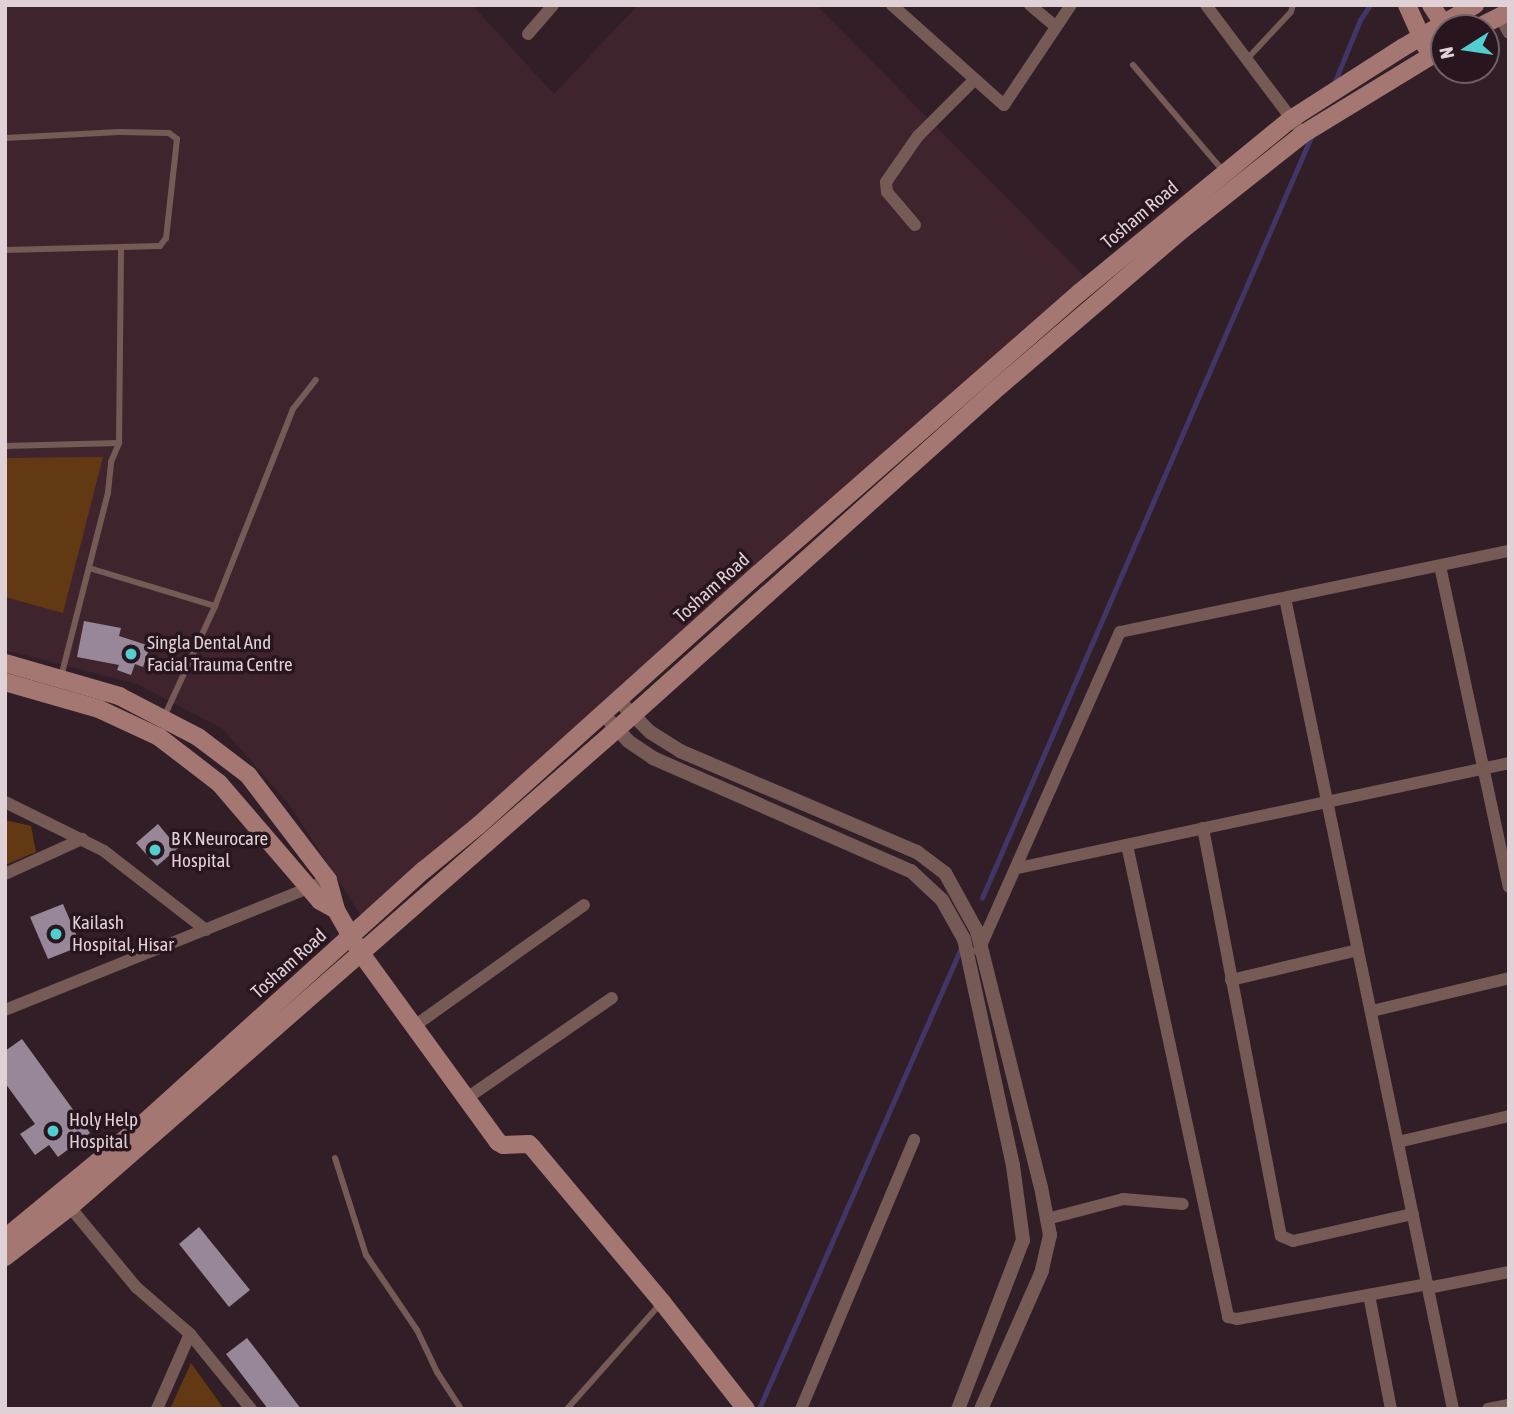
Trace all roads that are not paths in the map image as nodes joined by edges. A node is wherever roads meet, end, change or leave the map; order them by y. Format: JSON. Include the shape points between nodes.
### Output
{"nodes":[{"id":1,"x":552,"y":5,"type":"edge"},
{"id":2,"x":892,"y":5,"type":"edge"},
{"id":3,"x":1030,"y":5,"type":"edge"},
{"id":4,"x":1070,"y":5,"type":"edge"},
{"id":5,"x":1206,"y":5,"type":"edge"},
{"id":6,"x":1293,"y":5,"type":"edge"},
{"id":7,"x":1407,"y":5,"type":"edge"},
{"id":8,"x":1056,"y":27,"type":"junction"},
{"id":9,"x":1430,"y":32,"type":"edge"},
{"id":10,"x":528,"y":34,"type":"dead end"},
{"id":11,"x":1421,"y":36,"type":"junction"},
{"id":12,"x":1430,"y":45,"type":"edge"},
{"id":13,"x":1430,"y":56,"type":"edge"},
{"id":14,"x":1246,"y":59,"type":"junction"},
{"id":15,"x":1133,"y":65,"type":"dead end"},
{"id":16,"x":974,"y":80,"type":"junction"},
{"id":17,"x":1291,"y":119,"type":"junction"},
{"id":18,"x":1303,"y":134,"type":"junction"},
{"id":19,"x":5,"y":138,"type":"edge"},
{"id":20,"x":1225,"y":173,"type":"junction"},
{"id":21,"x":915,"y":225,"type":"dead end"},
{"id":22,"x":121,"y":248,"type":"junction"},
{"id":23,"x":5,"y":250,"type":"edge"},
{"id":24,"x":316,"y":380,"type":"dead end"},
{"id":25,"x":119,"y":443,"type":"junction"},
{"id":26,"x":5,"y":446,"type":"edge"},
{"id":27,"x":1509,"y":551,"type":"edge"},
{"id":28,"x":1440,"y":566,"type":"junction"},
{"id":29,"x":89,"y":568,"type":"junction"},
{"id":30,"x":1285,"y":598,"type":"junction"},
{"id":31,"x":215,"y":606,"type":"junction"},
{"id":32,"x":5,"y":663,"type":"edge"},
{"id":33,"x":61,"y":678,"type":"junction"},
{"id":34,"x":5,"y":682,"type":"edge"},
{"id":35,"x":56,"y":696,"type":"junction"},
{"id":36,"x":619,"y":701,"type":"junction"},
{"id":37,"x":632,"y":714,"type":"junction"},
{"id":38,"x":604,"y":715,"type":"junction"},
{"id":39,"x":163,"y":719,"type":"junction"},
{"id":40,"x":617,"y":729,"type":"junction"},
{"id":41,"x":1509,"y":763,"type":"edge"},
{"id":42,"x":1483,"y":768,"type":"junction"},
{"id":43,"x":5,"y":802,"type":"edge"},
{"id":44,"x":1327,"y":802,"type":"junction"},
{"id":45,"x":285,"y":822,"type":"junction"},
{"id":46,"x":1203,"y":828,"type":"junction"},
{"id":47,"x":266,"y":836,"type":"junction"},
{"id":48,"x":82,"y":839,"type":"junction"},
{"id":49,"x":1127,"y":845,"type":"junction"},
{"id":50,"x":1018,"y":868,"type":"junction"},
{"id":51,"x":5,"y":874,"type":"edge"},
{"id":52,"x":328,"y":880,"type":"junction"},
{"id":53,"x":1509,"y":887,"type":"edge"},
{"id":54,"x":309,"y":889,"type":"junction"},
{"id":55,"x":584,"y":905,"type":"dead end"},
{"id":56,"x":336,"y":910,"type":"junction"},
{"id":57,"x":206,"y":930,"type":"junction"},
{"id":58,"x":356,"y":945,"type":"junction"},
{"id":59,"x":981,"y":946,"type":"junction"},
{"id":60,"x":1359,"y":950,"type":"junction"},
{"id":61,"x":971,"y":969,"type":"junction"},
{"id":62,"x":1509,"y":978,"type":"edge"},
{"id":63,"x":1231,"y":980,"type":"junction"},
{"id":64,"x":612,"y":998,"type":"dead end"},
{"id":65,"x":5,"y":1010,"type":"edge"},
{"id":66,"x":1371,"y":1011,"type":"junction"},
{"id":67,"x":413,"y":1027,"type":"junction"},
{"id":68,"x":467,"y":1098,"type":"junction"},
{"id":69,"x":1509,"y":1116,"type":"edge"},
{"id":70,"x":914,"y":1140,"type":"dead end"},
{"id":71,"x":1398,"y":1142,"type":"junction"},
{"id":72,"x":335,"y":1158,"type":"dead end"},
{"id":73,"x":1183,"y":1204,"type":"dead end"},
{"id":74,"x":70,"y":1207,"type":"junction"},
{"id":75,"x":1413,"y":1214,"type":"junction"},
{"id":76,"x":1047,"y":1219,"type":"junction"},
{"id":77,"x":5,"y":1238,"type":"edge"},
{"id":78,"x":5,"y":1257,"type":"edge"},
{"id":79,"x":1509,"y":1272,"type":"edge"},
{"id":80,"x":1428,"y":1286,"type":"junction"},
{"id":81,"x":1368,"y":1295,"type":"junction"},
{"id":82,"x":662,"y":1302,"type":"junction"},
{"id":83,"x":190,"y":1334,"type":"junction"},
{"id":84,"x":1509,"y":1405,"type":"edge"},
{"id":85,"x":157,"y":1409,"type":"edge"},
{"id":86,"x":251,"y":1409,"type":"edge"},
{"id":87,"x":461,"y":1409,"type":"edge"},
{"id":88,"x":567,"y":1409,"type":"edge"},
{"id":89,"x":746,"y":1409,"type":"edge"},
{"id":90,"x":801,"y":1409,"type":"edge"},
{"id":91,"x":958,"y":1409,"type":"edge"},
{"id":92,"x":981,"y":1409,"type":"edge"},
{"id":93,"x":1391,"y":1409,"type":"edge"},
{"id":94,"x":1453,"y":1409,"type":"edge"},
{"id":95,"x":1488,"y":1409,"type":"edge"}],
"edges":[{"from":1,"to":10,"type":"street"},
{"from":2,"to":16,"type":"street"},
{"from":3,"to":8,"type":"street"},
{"from":4,"to":8,"type":"street"},
{"from":5,"to":14,"type":"street"},
{"from":6,"to":14,"type":"lane","via":[[1292,12]]},
{"from":7,"to":11,"type":"main road"},
{"from":8,"to":16,"type":"street","via":[[1008,103],[1000,104]]},
{"from":9,"to":11,"type":"main road","name":"Tosham Road"},
{"from":11,"to":12,"type":"main road"},
{"from":11,"to":17,"type":"main road","name":"Tosham Road"},
{"from":13,"to":18,"type":"main road","name":"Tosham Road"},
{"from":14,"to":17,"type":"street"},
{"from":15,"to":20,"type":"lane"},
{"from":16,"to":21,"type":"street","via":[[918,136],[886,182],[887,192]]},
{"from":17,"to":18,"type":"street"},
{"from":17,"to":20,"type":"main road","name":"Tosham Road"},
{"from":18,"to":37,"type":"main road","name":"Tosham Road","via":[[1182,230],[994,391]]},
{"from":19,"to":22,"type":"lane","via":[[119,132],[174,135],[177,156],[166,238],[155,248]]},
{"from":20,"to":36,"type":"main road","name":"Tosham Road","via":[[1079,293]]},
{"from":22,"to":23,"type":"lane"},
{"from":22,"to":25,"type":"lane"},
{"from":24,"to":31,"type":"lane","via":[[293,409]]},
{"from":25,"to":26,"type":"lane"},
{"from":25,"to":29,"type":"lane"},
{"from":27,"to":28,"type":"street"},
{"from":28,"to":30,"type":"street"},
{"from":28,"to":42,"type":"street"},
{"from":29,"to":31,"type":"lane"},
{"from":29,"to":33,"type":"lane"},
{"from":30,"to":44,"type":"street"},
{"from":30,"to":50,"type":"street","via":[[1120,632]]},
{"from":31,"to":39,"type":"lane"},
{"from":32,"to":33,"type":"main road"},
{"from":33,"to":35,"type":"lane"},
{"from":33,"to":39,"type":"main road","via":[[119,696]]},
{"from":34,"to":35,"type":"main road"},
{"from":35,"to":47,"type":"main road","via":[[99,709],[159,737],[219,783]]},
{"from":36,"to":37,"type":"street"},
{"from":36,"to":38,"type":"main road","name":"Tosham Road"},
{"from":37,"to":40,"type":"main road","name":"Tosham Road"},
{"from":37,"to":59,"type":"street","via":[[680,751],[917,852],[945,873]]},
{"from":38,"to":40,"type":"street"},
{"from":38,"to":58,"type":"main road","name":"Tosham Road"},
{"from":39,"to":45,"type":"main road","via":[[198,737],[248,775]]},
{"from":40,"to":58,"type":"main road","name":"Tosham Road"},
{"from":40,"to":61,"type":"street","via":[[653,758],[680,772],[911,870],[942,900],[964,939]]},
{"from":41,"to":42,"type":"street"},
{"from":42,"to":44,"type":"street"},
{"from":42,"to":53,"type":"street"},
{"from":43,"to":48,"type":"street"},
{"from":44,"to":46,"type":"street"},
{"from":44,"to":60,"type":"street"},
{"from":45,"to":47,"type":"main road"},
{"from":45,"to":52,"type":"main road"},
{"from":46,"to":49,"type":"street"},
{"from":46,"to":63,"type":"street"},
{"from":47,"to":54,"type":"main road"},
{"from":48,"to":51,"type":"street"},
{"from":48,"to":57,"type":"street"},
{"from":49,"to":50,"type":"street"},
{"from":49,"to":81,"type":"street","via":[[1228,1317]]},
{"from":50,"to":59,"type":"street"},
{"from":52,"to":54,"type":"street"},
{"from":52,"to":56,"type":"main road"},
{"from":54,"to":56,"type":"main road"},
{"from":54,"to":57,"type":"street"},
{"from":55,"to":67,"type":"street"},
{"from":56,"to":58,"type":"main road"},
{"from":57,"to":65,"type":"street"},
{"from":58,"to":67,"type":"main road"},
{"from":58,"to":74,"type":"main road","name":"Tosham Road"},
{"from":58,"to":77,"type":"main road","name":"Tosham Road"},
{"from":59,"to":61,"type":"street"},
{"from":59,"to":76,"type":"street"},
{"from":60,"to":63,"type":"street"},
{"from":60,"to":66,"type":"street"},
{"from":61,"to":91,"type":"street","via":[[1013,1166],[1023,1240]]},
{"from":62,"to":66,"type":"street"},
{"from":63,"to":75,"type":"street","via":[[1281,1236],[1293,1241]]},
{"from":64,"to":68,"type":"street"},
{"from":66,"to":71,"type":"street"},
{"from":67,"to":68,"type":"main road"},
{"from":68,"to":82,"type":"main road","via":[[498,1142],[532,1147]]},
{"from":69,"to":71,"type":"street"},
{"from":70,"to":90,"type":"street"},
{"from":71,"to":75,"type":"street"},
{"from":72,"to":87,"type":"lane","via":[[366,1255],[417,1330]]},
{"from":73,"to":76,"type":"street","via":[[1123,1199]]},
{"from":74,"to":78,"type":"main road","name":"Tosham Road"},
{"from":74,"to":83,"type":"street","via":[[136,1287]]},
{"from":75,"to":80,"type":"street"},
{"from":76,"to":92,"type":"street","via":[[1050,1235],[1042,1271]]},
{"from":79,"to":80,"type":"street"},
{"from":80,"to":81,"type":"street"},
{"from":80,"to":94,"type":"street"},
{"from":81,"to":93,"type":"street"},
{"from":82,"to":88,"type":"lane"},
{"from":82,"to":89,"type":"main road"},
{"from":83,"to":85,"type":"street"},
{"from":83,"to":86,"type":"street"},
{"from":84,"to":95,"type":"street"}]}
